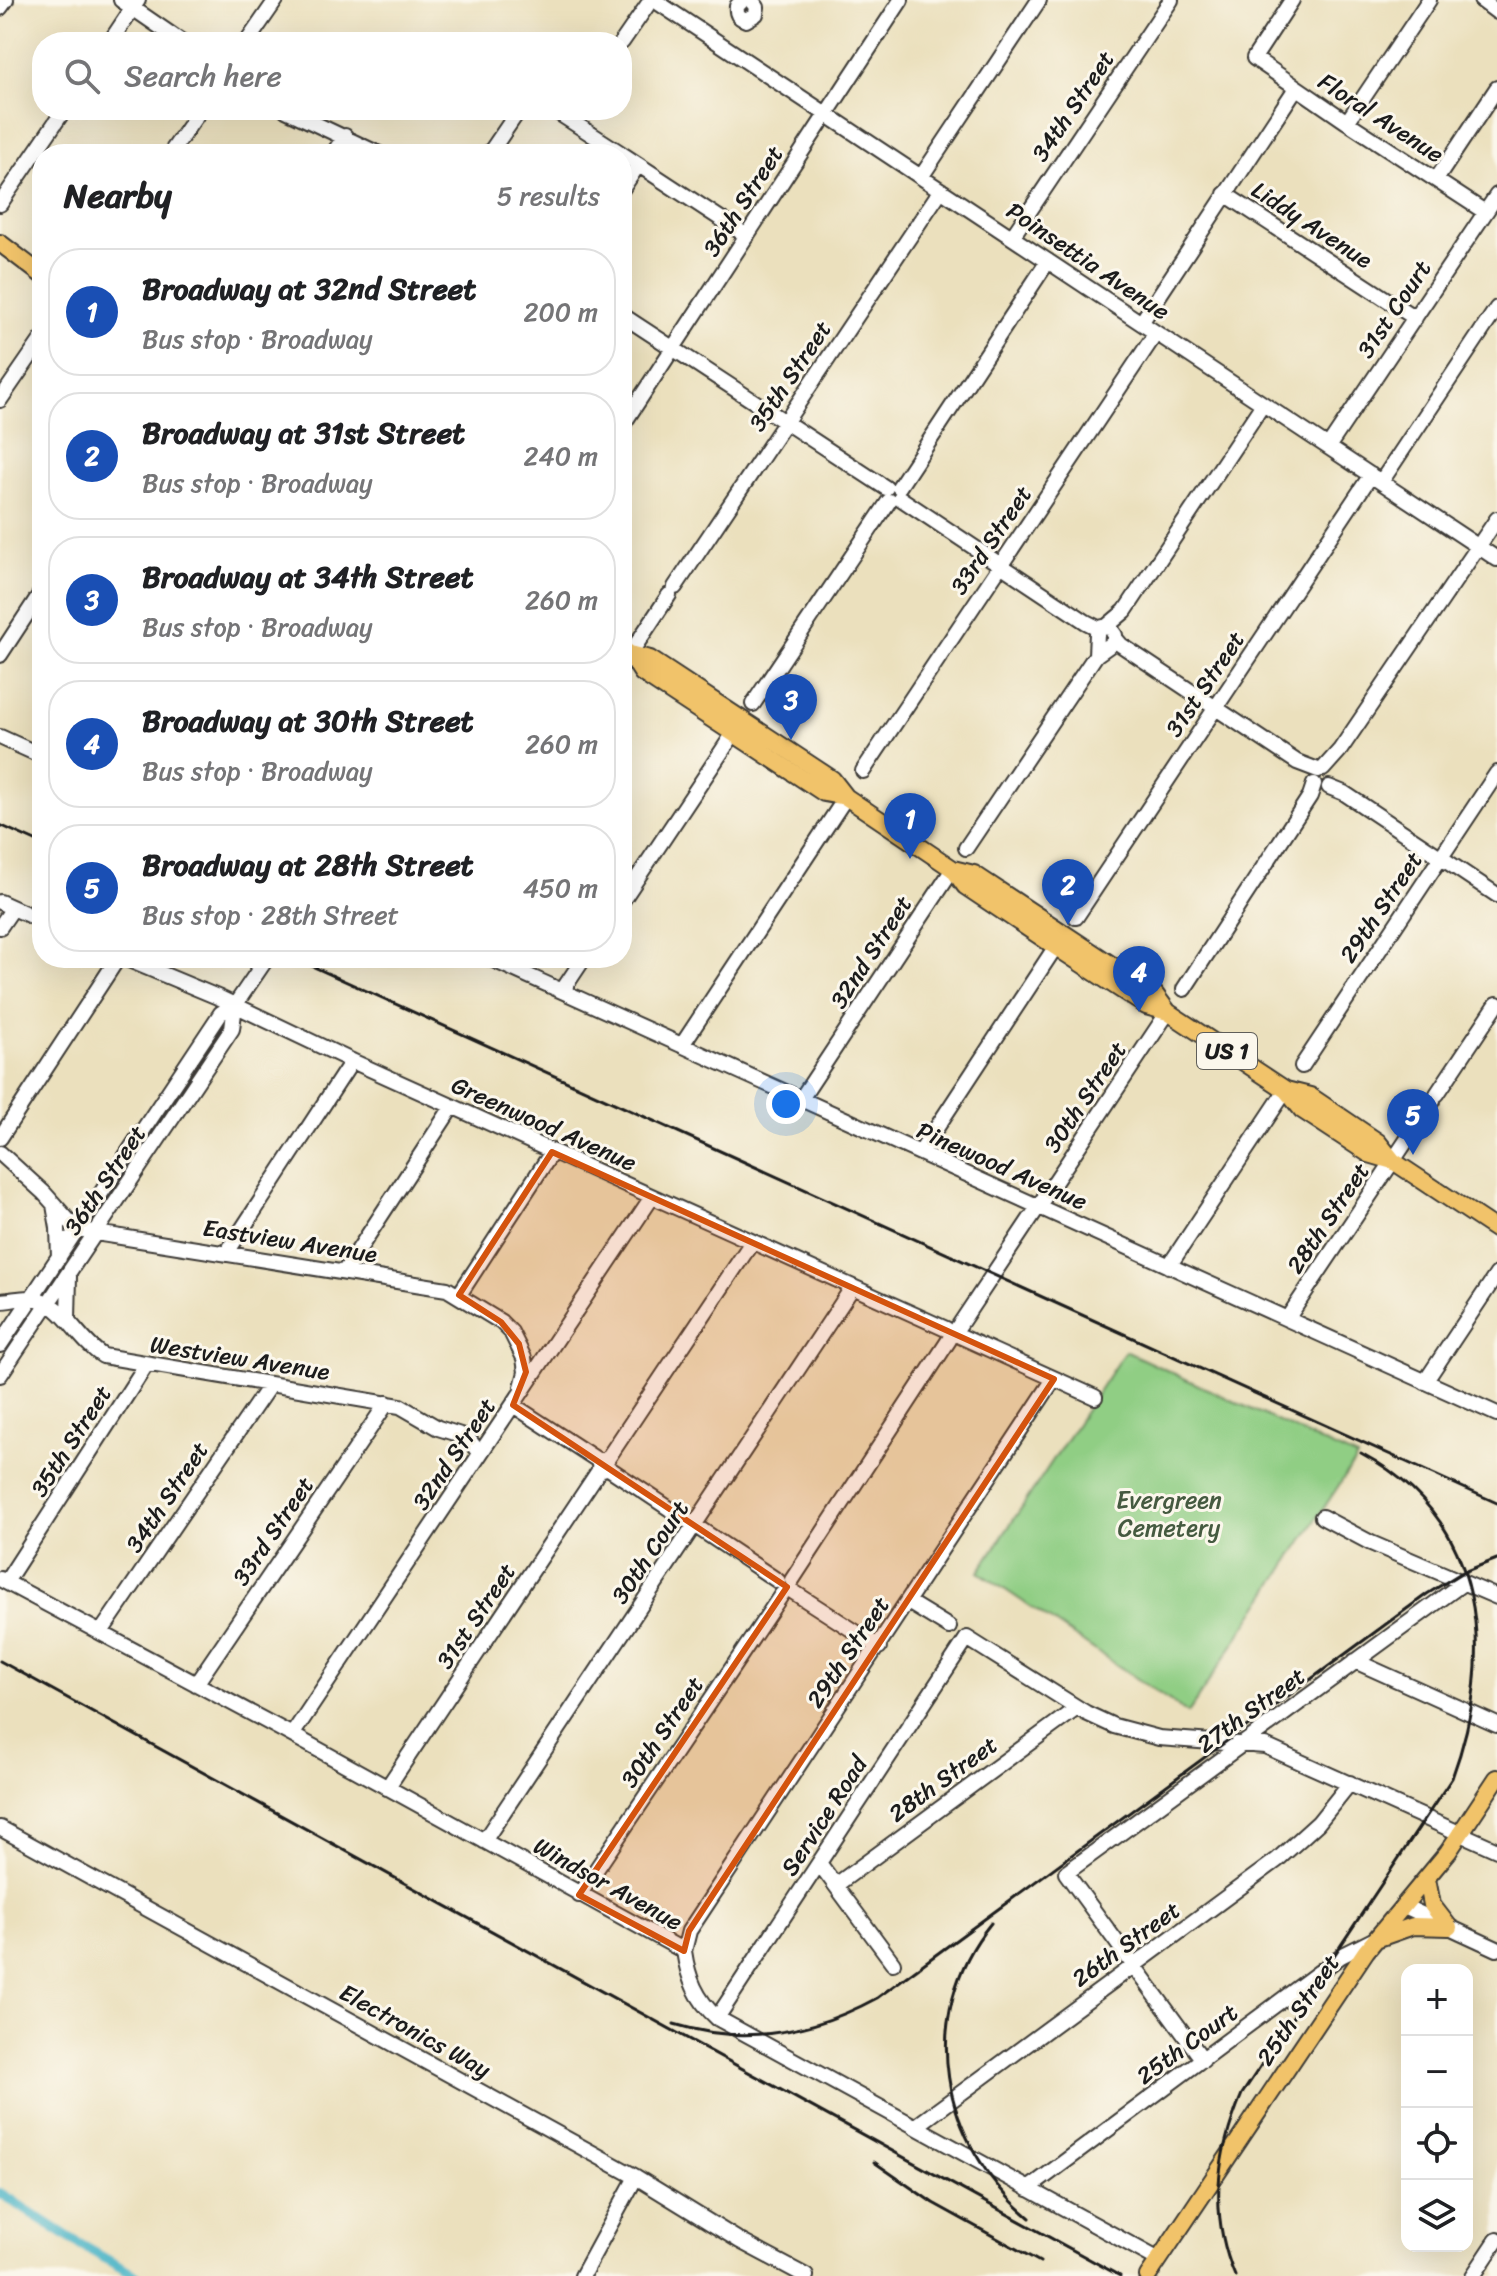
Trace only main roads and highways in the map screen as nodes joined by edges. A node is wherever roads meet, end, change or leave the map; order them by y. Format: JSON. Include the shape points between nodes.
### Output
{"nodes":[{"id":1,"x":0,"y":243,"type":"edge"},
{"id":2,"x":32,"y":267,"type":"edge"},
{"id":3,"x":632,"y":658,"type":"edge"},
{"id":4,"x":1497,"y":1230,"type":"edge"},
{"id":5,"x":1497,"y":1778,"type":"edge"},
{"id":6,"x":1427,"y":1879,"type":"junction"},
{"id":7,"x":1375,"y":1939,"type":"junction"},
{"id":8,"x":1148,"y":2276,"type":"edge"}],
"edges":[{"from":1,"to":2,"type":"main road"},
{"from":3,"to":4,"type":"main road","number":"US 1","via":[[650,659],[738,726],[832,779],[846,797],[953,869],[974,874],[1060,940],[1154,993],[1168,1012],[1286,1090],[1302,1110],[1369,1154],[1393,1161]]},
{"from":5,"to":6,"type":"main road","name":"25th Street"},
{"from":6,"to":7,"type":"main road","name":"25th Street"},
{"from":6,"to":7,"type":"main road","via":[[1432,1905],[1449,1927],[1413,1926]]},
{"from":7,"to":8,"type":"main road","name":"25th Street"}]}
